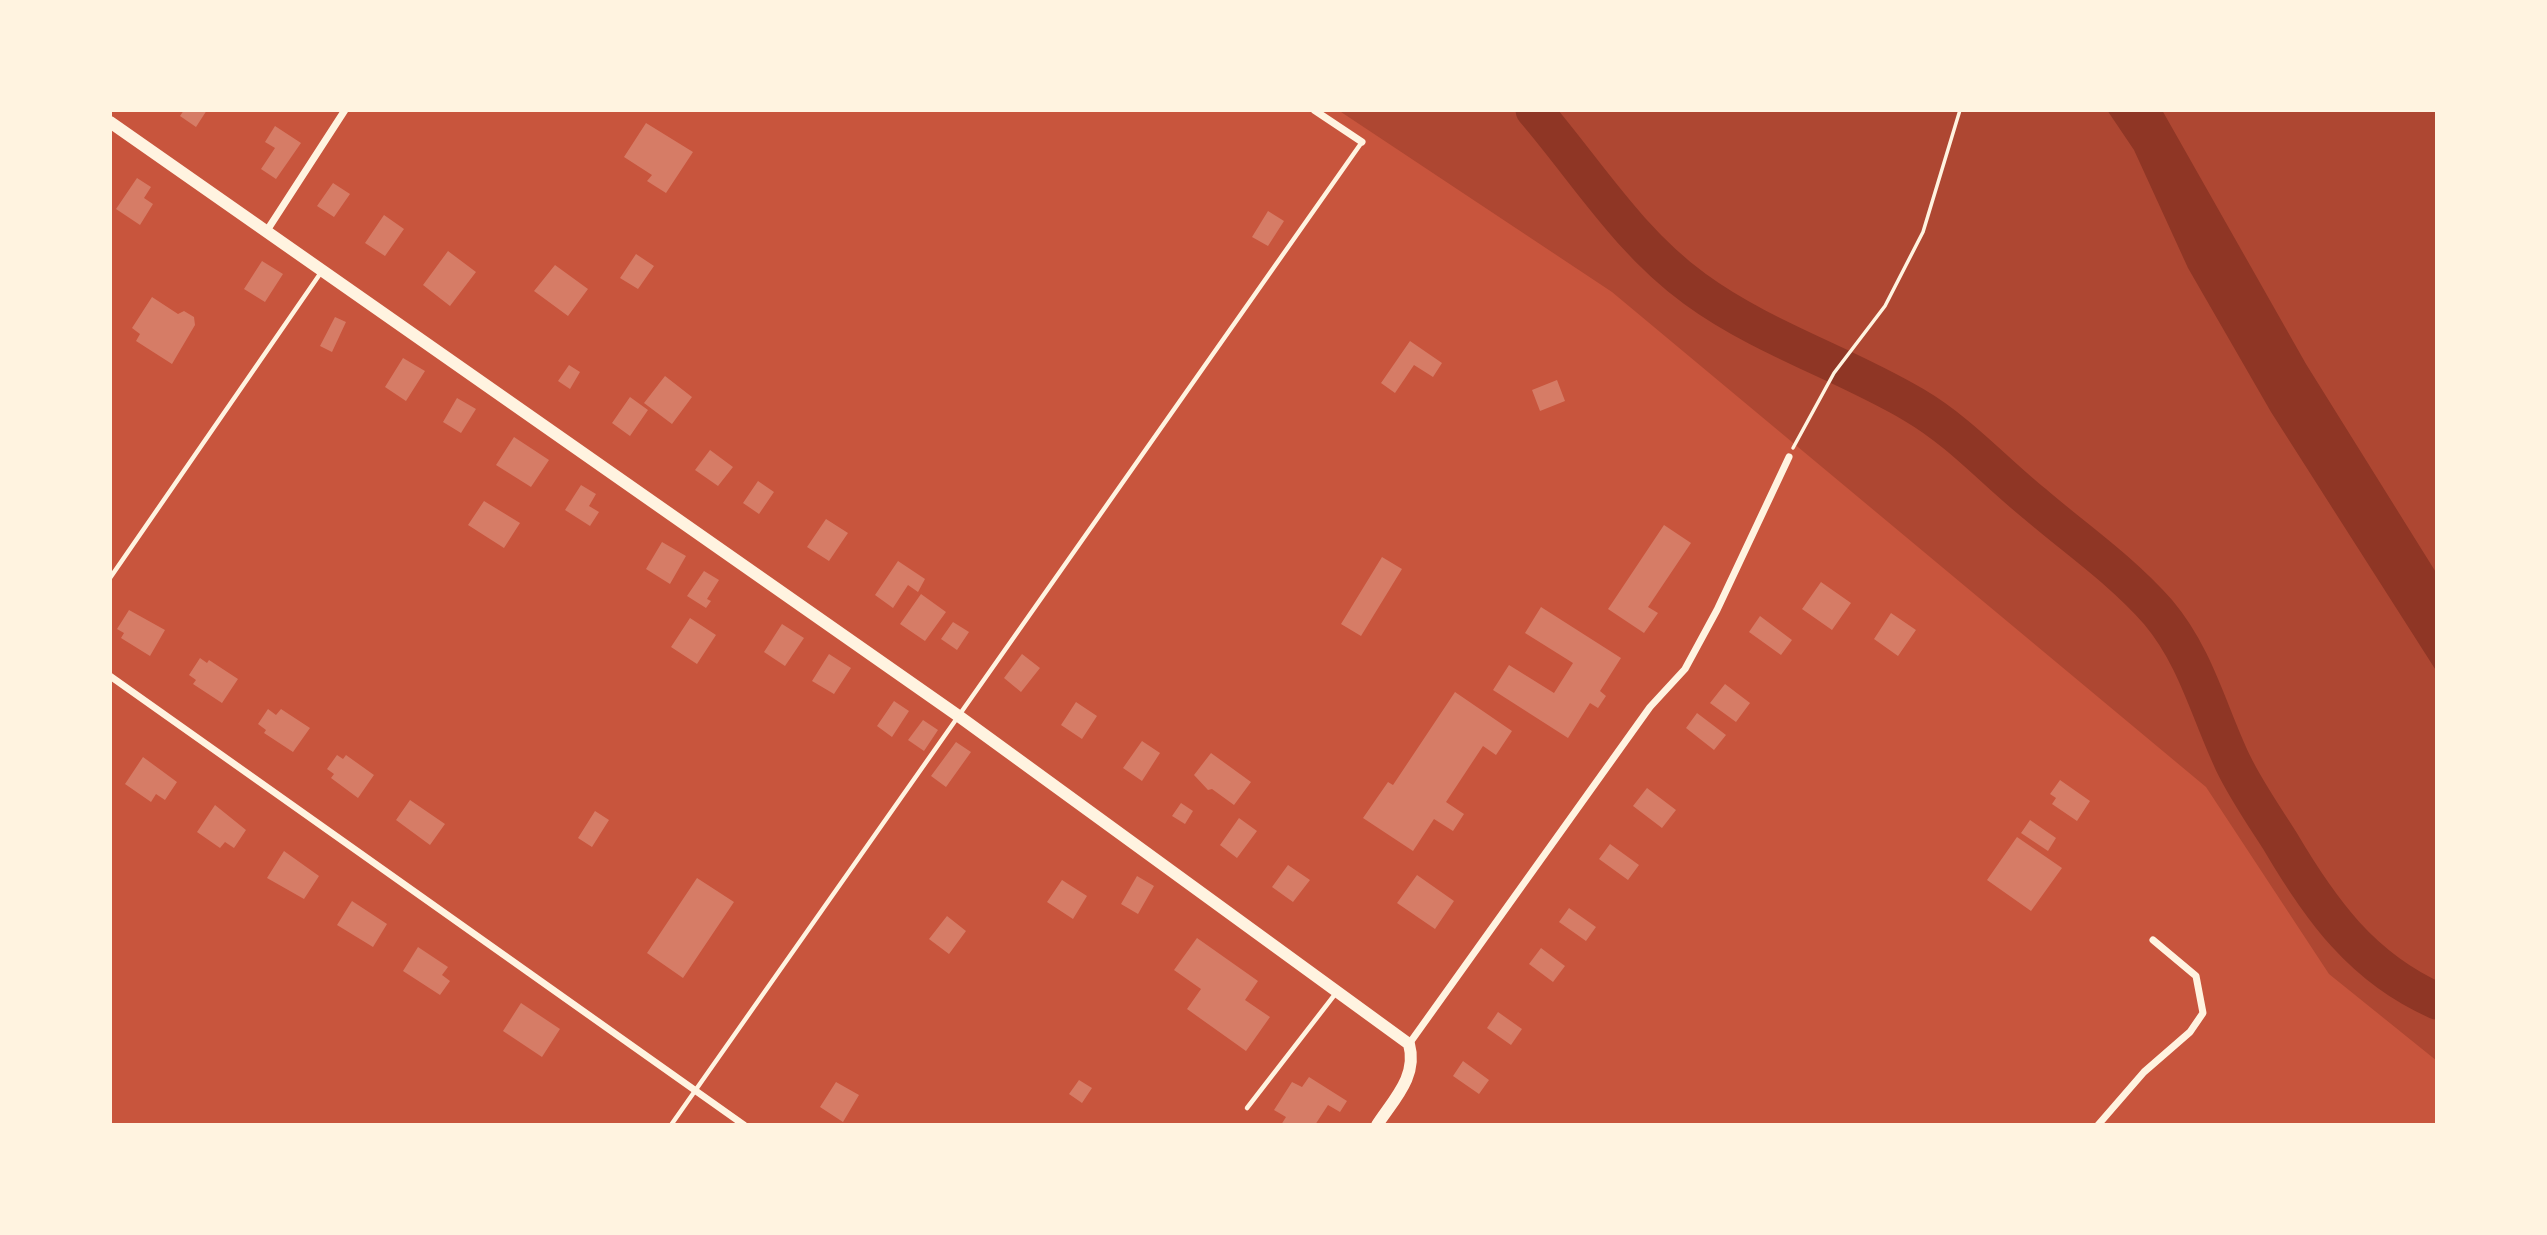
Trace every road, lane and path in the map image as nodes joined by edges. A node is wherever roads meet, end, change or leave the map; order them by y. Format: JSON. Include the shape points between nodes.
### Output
{"nodes":[{"id":1,"x":345,"y":110,"type":"edge"},
{"id":2,"x":1314,"y":110,"type":"edge"},
{"id":3,"x":1960,"y":110,"type":"edge"},
{"id":4,"x":110,"y":122,"type":"edge"},
{"id":5,"x":1362,"y":142,"type":"joint"},
{"id":6,"x":266,"y":232,"type":"junction"},
{"id":7,"x":322,"y":271,"type":"junction"},
{"id":8,"x":1788,"y":457,"type":"joint"},
{"id":9,"x":110,"y":578,"type":"edge"},
{"id":10,"x":110,"y":676,"type":"edge"},
{"id":11,"x":960,"y":718,"type":"junction"},
{"id":12,"x":2153,"y":940,"type":"dead end"},
{"id":13,"x":1338,"y":989,"type":"junction"},
{"id":14,"x":1409,"y":1044,"type":"junction"},
{"id":15,"x":694,"y":1092,"type":"junction"},
{"id":16,"x":1247,"y":1108,"type":"dead end"},
{"id":17,"x":671,"y":1125,"type":"edge"},
{"id":18,"x":744,"y":1125,"type":"edge"},
{"id":19,"x":1377,"y":1125,"type":"edge"},
{"id":20,"x":2098,"y":1125,"type":"edge"}],
"edges":[{"from":1,"to":6,"type":"street"},
{"from":2,"to":5,"type":"street"},
{"from":3,"to":8,"type":"path","via":[[1923,232],[1885,306],[1834,373]]},
{"from":4,"to":6,"type":"street"},
{"from":5,"to":11,"type":"lane"},
{"from":6,"to":7,"type":"street"},
{"from":7,"to":9,"type":"lane"},
{"from":7,"to":11,"type":"street"},
{"from":8,"to":14,"type":"street","via":[[1685,668],[1650,707]]},
{"from":10,"to":15,"type":"street"},
{"from":11,"to":13,"type":"street"},
{"from":11,"to":15,"type":"lane"},
{"from":12,"to":20,"type":"street","via":[[2196,976],[2203,1013],[2190,1032],[2144,1072]]},
{"from":13,"to":14,"type":"street"},
{"from":13,"to":16,"type":"lane"},
{"from":14,"to":19,"type":"street","via":[[1413,1059],[1410,1075]]},
{"from":15,"to":17,"type":"lane"},
{"from":15,"to":18,"type":"street"}]}
